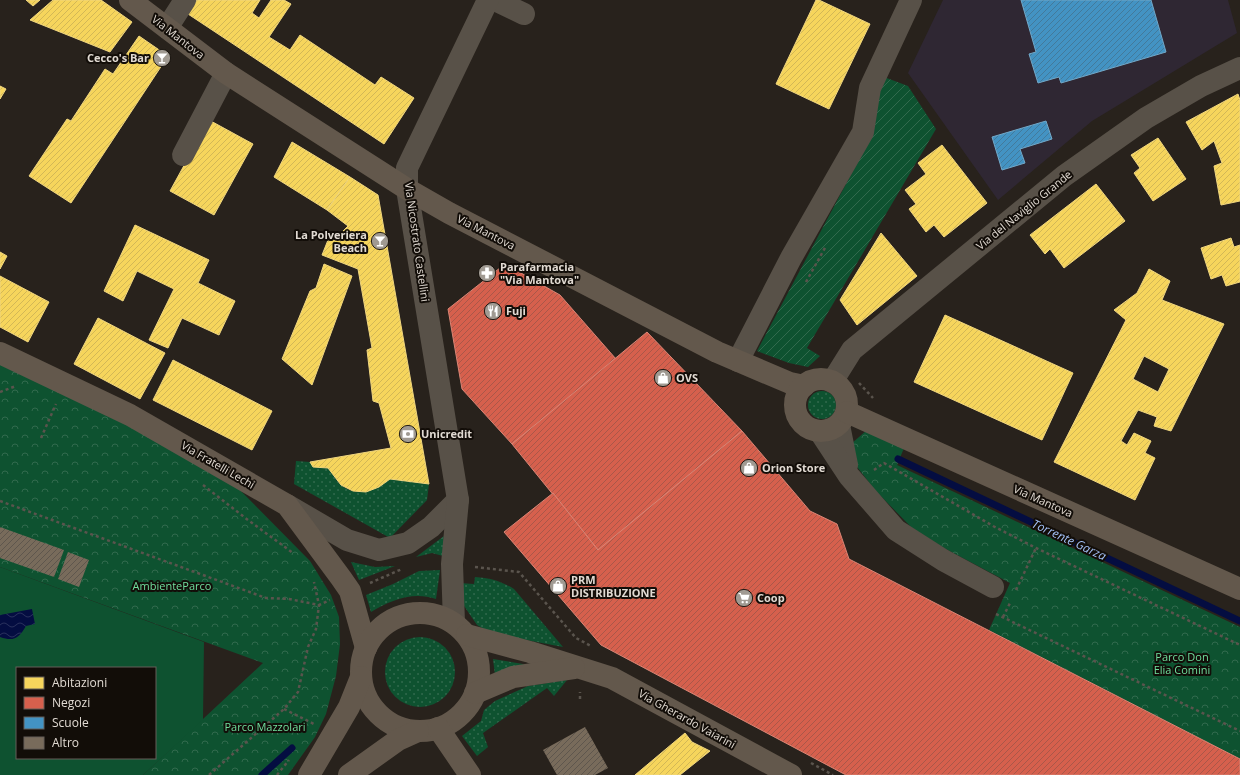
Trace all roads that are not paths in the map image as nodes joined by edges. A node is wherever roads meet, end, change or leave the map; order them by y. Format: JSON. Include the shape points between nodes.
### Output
{"nodes":[{"id":1,"x":130,"y":0,"type":"edge"},
{"id":2,"x":185,"y":0,"type":"edge"},
{"id":3,"x":488,"y":0,"type":"edge"},
{"id":4,"x":495,"y":0,"type":"edge"},
{"id":5,"x":911,"y":0,"type":"edge"},
{"id":6,"x":524,"y":14,"type":"dead end"},
{"id":7,"x":167,"y":28,"type":"junction"},
{"id":8,"x":1240,"y":68,"type":"edge"},
{"id":9,"x":226,"y":73,"type":"junction"},
{"id":10,"x":183,"y":155,"type":"dead end"},
{"id":11,"x":407,"y":190,"type":"junction"},
{"id":12,"x":0,"y":353,"type":"edge"},
{"id":13,"x":738,"y":361,"type":"junction"},
{"id":14,"x":837,"y":373,"type":"junction"},
{"id":15,"x":804,"y":386,"type":"junction"},
{"id":16,"x":835,"y":423,"type":"junction"},
{"id":17,"x":458,"y":500,"type":"junction"},
{"id":18,"x":287,"y":505,"type":"junction"},
{"id":19,"x":993,"y":587,"type":"dead end"},
{"id":20,"x":1240,"y":589,"type":"edge"},
{"id":21,"x":460,"y":629,"type":"junction"},
{"id":22,"x":366,"y":648,"type":"junction"},
{"id":23,"x":582,"y":668,"type":"junction"},
{"id":24,"x":361,"y":677,"type":"junction"},
{"id":25,"x":475,"y":693,"type":"junction"},
{"id":26,"x":428,"y":729,"type":"junction"},
{"id":27,"x":309,"y":775,"type":"edge"},
{"id":28,"x":348,"y":775,"type":"edge"},
{"id":29,"x":470,"y":775,"type":"edge"},
{"id":30,"x":791,"y":775,"type":"edge"}],
"edges":[{"from":1,"to":7,"type":"main road","name":"Via Mantova"},
{"from":2,"to":7,"type":"street"},
{"from":3,"to":11,"type":"street","name":"Via Nicostrato Castellini","via":[[407,168]]},
{"from":4,"to":6,"type":"street"},
{"from":5,"to":13,"type":"street","via":[[870,88],[863,132],[791,258]]},
{"from":7,"to":9,"type":"main road","name":"Via Mantova"},
{"from":8,"to":14,"type":"street","name":"Via del Naviglio Grande","via":[[1201,86],[1146,118],[1064,176],[852,350]]},
{"from":9,"to":10,"type":"street"},
{"from":9,"to":11,"type":"main road","name":"Via Mantova"},
{"from":11,"to":13,"type":"main road","name":"Via Mantova"},
{"from":11,"to":17,"type":"street","name":"Via Nicostrato Castellini"},
{"from":12,"to":18,"type":"main road","name":"Via Fratelli Lechi","via":[[130,415]]},
{"from":13,"to":15,"type":"main road","name":"Via Mantova","via":[[790,383]]},
{"from":14,"to":15,"type":"main road"},
{"from":14,"to":16,"type":"main road","via":[[847,403]]},
{"from":15,"to":16,"type":"main road","name":"Via Mantova","via":[[795,404],[802,423],[810,429]]},
{"from":16,"to":19,"type":"street","via":[[849,476],[896,530],[943,560]]},
{"from":16,"to":20,"type":"main road","name":"Via Mantova"},
{"from":17,"to":18,"type":"street","via":[[431,527],[408,543],[379,550],[347,540]]},
{"from":17,"to":21,"type":"street","name":"Via Nicostrato Castellini","via":[[452,564]]},
{"from":18,"to":22,"type":"main road","name":"Via Fratelli Lechi","via":[[350,592]]},
{"from":21,"to":22,"type":"main road","via":[[441,616],[411,613],[397,617],[384,625]]},
{"from":21,"to":23,"type":"main road","name":"Via Gherardo Vaiarini"},
{"from":21,"to":25,"type":"main road","via":[[474,648],[479,663]]},
{"from":22,"to":24,"type":"main road"},
{"from":23,"to":25,"type":"main road","name":"Via Gherardo Vaiarini","via":[[513,676]]},
{"from":23,"to":30,"type":"main road","name":"Via Gherardo Vaiarini","via":[[612,678]]},
{"from":24,"to":26,"type":"main road","via":[[367,698],[381,717],[400,728]]},
{"from":24,"to":27,"type":"main road","via":[[349,707]]},
{"from":25,"to":26,"type":"main road","via":[[461,715],[450,723]]},
{"from":26,"to":28,"type":"main road","via":[[398,740]]},
{"from":26,"to":29,"type":"main road"}]}
